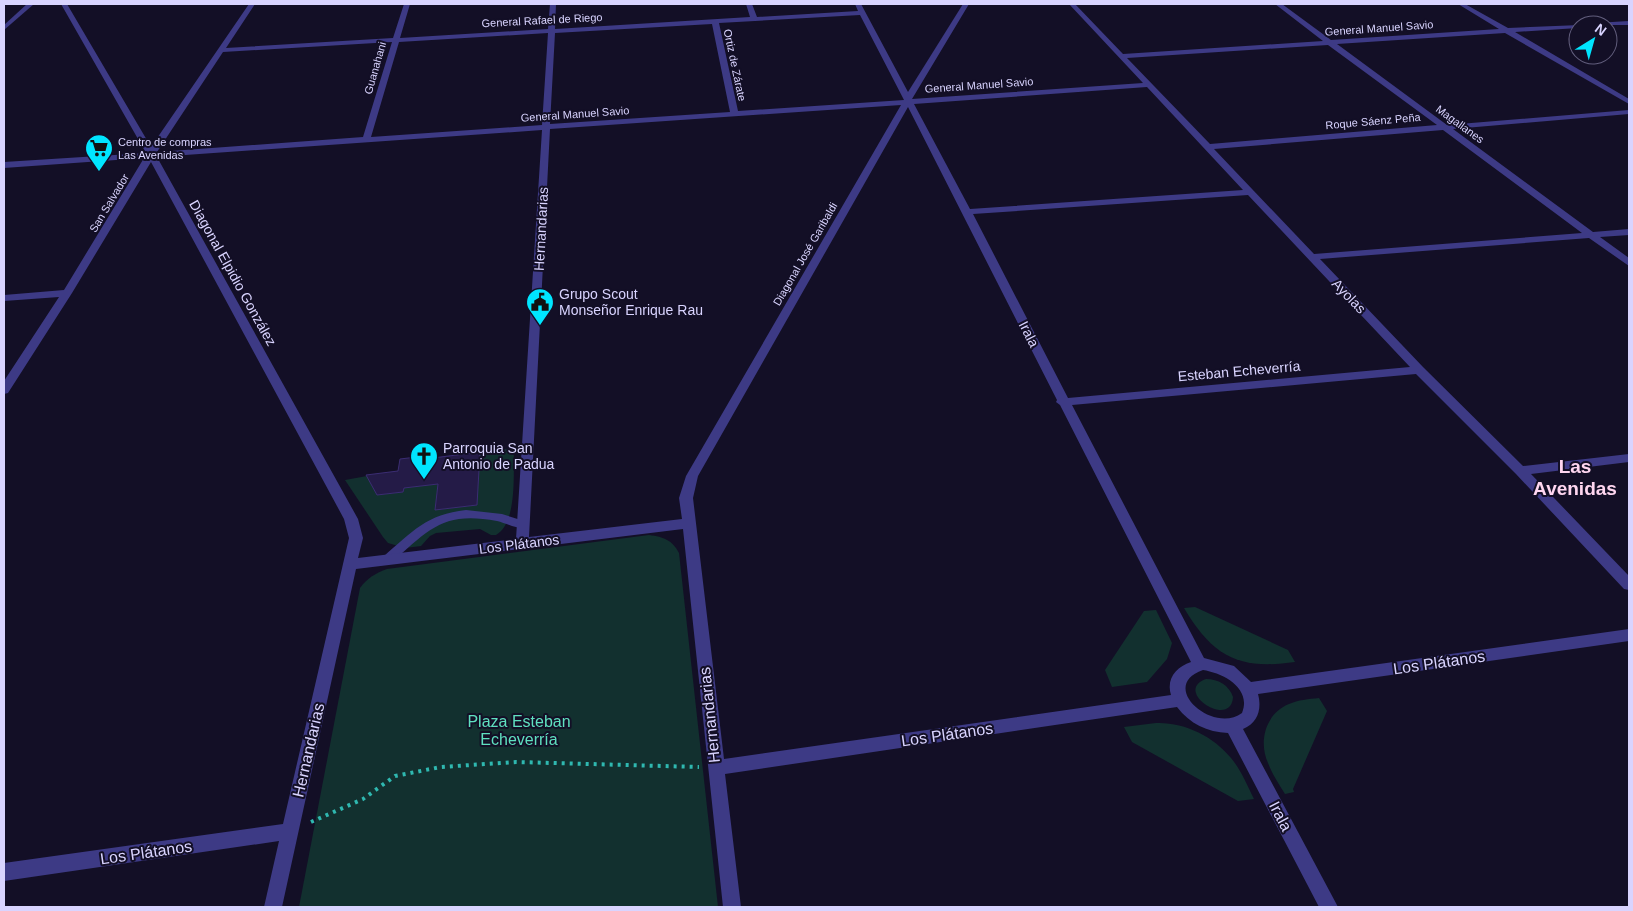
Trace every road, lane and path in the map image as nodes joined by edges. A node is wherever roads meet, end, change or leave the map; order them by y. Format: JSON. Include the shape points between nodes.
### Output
{"nodes":[{"id":1,"x":31,"y":4,"type":"edge"},
{"id":2,"x":64,"y":4,"type":"edge"},
{"id":3,"x":252,"y":4,"type":"edge"},
{"id":4,"x":407,"y":4,"type":"edge"},
{"id":5,"x":553,"y":4,"type":"edge"},
{"id":6,"x":749,"y":4,"type":"edge"},
{"id":7,"x":858,"y":4,"type":"edge"},
{"id":8,"x":966,"y":4,"type":"edge"},
{"id":9,"x":1072,"y":4,"type":"edge"},
{"id":10,"x":1278,"y":4,"type":"edge"},
{"id":11,"x":1461,"y":4,"type":"edge"},
{"id":12,"x":862,"y":13,"type":"junction"},
{"id":13,"x":754,"y":19,"type":"junction"},
{"id":14,"x":715,"y":22,"type":"junction"},
{"id":15,"x":1568,"y":27,"type":"edge"},
{"id":16,"x":4,"y":28,"type":"edge"},
{"id":17,"x":550,"y":31,"type":"junction"},
{"id":18,"x":1507,"y":31,"type":"junction"},
{"id":19,"x":395,"y":40,"type":"junction"},
{"id":20,"x":1330,"y":43,"type":"junction"},
{"id":21,"x":222,"y":50,"type":"junction"},
{"id":22,"x":1121,"y":56,"type":"junction"},
{"id":23,"x":1149,"y":85,"type":"junction"},
{"id":24,"x":907,"y":100,"type":"junction"},
{"id":25,"x":1629,"y":102,"type":"edge"},
{"id":26,"x":1629,"y":112,"type":"edge"},
{"id":27,"x":734,"y":113,"type":"junction"},
{"id":28,"x":547,"y":128,"type":"junction"},
{"id":29,"x":1445,"y":128,"type":"junction"},
{"id":30,"x":366,"y":140,"type":"junction"},
{"id":31,"x":1209,"y":147,"type":"junction"},
{"id":32,"x":151,"y":154,"type":"junction"},
{"id":33,"x":4,"y":165,"type":"edge"},
{"id":34,"x":1250,"y":192,"type":"junction"},
{"id":35,"x":968,"y":212,"type":"junction"},
{"id":36,"x":1629,"y":232,"type":"edge"},
{"id":37,"x":1591,"y":235,"type":"junction"},
{"id":38,"x":1312,"y":257,"type":"junction"},
{"id":39,"x":1629,"y":262,"type":"edge"},
{"id":40,"x":68,"y":293,"type":"junction"},
{"id":41,"x":4,"y":298,"type":"edge"},
{"id":42,"x":1419,"y":370,"type":"junction"},
{"id":43,"x":4,"y":390,"type":"edge"},
{"id":44,"x":1062,"y":402,"type":"junction"},
{"id":45,"x":1629,"y":458,"type":"edge"},
{"id":46,"x":1520,"y":471,"type":"junction"},
{"id":47,"x":688,"y":523,"type":"junction"},
{"id":48,"x":523,"y":524,"type":"junction"},
{"id":49,"x":522,"y":544,"type":"junction"},
{"id":50,"x":388,"y":559,"type":"junction"},
{"id":51,"x":350,"y":564,"type":"junction"},
{"id":52,"x":1629,"y":585,"type":"edge"},
{"id":53,"x":1629,"y":635,"type":"edge"},
{"id":54,"x":1200,"y":664,"type":"junction"},
{"id":55,"x":1248,"y":690,"type":"junction"},
{"id":56,"x":1180,"y":700,"type":"junction"},
{"id":57,"x":1232,"y":726,"type":"junction"},
{"id":58,"x":715,"y":768,"type":"junction"},
{"id":59,"x":289,"y":831,"type":"junction"},
{"id":60,"x":4,"y":872,"type":"edge"},
{"id":61,"x":273,"y":907,"type":"edge"},
{"id":62,"x":732,"y":907,"type":"edge"},
{"id":63,"x":1329,"y":907,"type":"edge"}],
"edges":[{"from":1,"to":16,"type":"street"},
{"from":2,"to":32,"type":"street","name":"Diagonal Elpidio González"},
{"from":3,"to":21,"type":"street","name":"San Salvador"},
{"from":4,"to":19,"type":"street","name":"Guanahani"},
{"from":5,"to":17,"type":"street","name":"Hernandarias"},
{"from":6,"to":13,"type":"street"},
{"from":7,"to":12,"type":"street","name":"Irala"},
{"from":8,"to":24,"type":"street","name":"Diagonal José Garibaldi"},
{"from":9,"to":22,"type":"street","name":"Ayolas"},
{"from":10,"to":20,"type":"street","name":"Magallanes"},
{"from":11,"to":18,"type":"street"},
{"from":12,"to":13,"type":"street","name":"General Rafael de Riego"},
{"from":12,"to":24,"type":"street","name":"Irala"},
{"from":13,"to":14,"type":"street","name":"General Rafael de Riego"},
{"from":14,"to":17,"type":"street","name":"General Rafael de Riego"},
{"from":14,"to":27,"type":"street","name":"Ortiz de Zárate"},
{"from":15,"to":18,"type":"street","name":"General Manuel Savio"},
{"from":17,"to":19,"type":"street","name":"General Rafael de Riego"},
{"from":17,"to":28,"type":"street","name":"Hernandarias"},
{"from":18,"to":20,"type":"street","name":"General Manuel Savio"},
{"from":18,"to":25,"type":"street"},
{"from":19,"to":21,"type":"street","name":"General Rafael de Riego"},
{"from":19,"to":30,"type":"street","name":"Guanahani"},
{"from":20,"to":22,"type":"street","name":"General Manuel Savio"},
{"from":20,"to":29,"type":"street","name":"Magallanes"},
{"from":21,"to":32,"type":"street","name":"San Salvador"},
{"from":22,"to":23,"type":"street","name":"Ayolas"},
{"from":23,"to":24,"type":"street","name":"General Manuel Savio"},
{"from":23,"to":31,"type":"street","name":"Ayolas"},
{"from":24,"to":27,"type":"street","name":"General Manuel Savio"},
{"from":24,"to":35,"type":"street","name":"Irala"},
{"from":24,"to":47,"type":"street","name":"Diagonal José Garibaldi","via":[[692,476],[686,498]]},
{"from":26,"to":29,"type":"street","name":"Roque Sáenz Peña"},
{"from":27,"to":28,"type":"street","name":"General Manuel Savio"},
{"from":28,"to":30,"type":"street","name":"General Manuel Savio"},
{"from":28,"to":48,"type":"street","name":"Hernandarias"},
{"from":29,"to":31,"type":"street","name":"Roque Sáenz Peña"},
{"from":29,"to":37,"type":"street","name":"Magallanes"},
{"from":30,"to":32,"type":"street","name":"General Manuel Savio"},
{"from":31,"to":34,"type":"street","name":"Ayolas"},
{"from":32,"to":33,"type":"street","name":"General Manuel Savio"},
{"from":32,"to":40,"type":"street","name":"San Salvador"},
{"from":32,"to":51,"type":"street","name":"Diagonal Elpidio González","via":[[351,519],[356,538]]},
{"from":34,"to":35,"type":"street"},
{"from":34,"to":38,"type":"street","name":"Ayolas"},
{"from":35,"to":44,"type":"street","name":"Irala"},
{"from":36,"to":37,"type":"street"},
{"from":37,"to":38,"type":"street"},
{"from":37,"to":39,"type":"street","name":"Magallanes"},
{"from":38,"to":42,"type":"street","name":"Ayolas"},
{"from":40,"to":41,"type":"street"},
{"from":40,"to":43,"type":"street","name":"San Salvador"},
{"from":42,"to":44,"type":"street","name":"Esteban Echeverría"},
{"from":42,"to":46,"type":"street","name":"Ayolas"},
{"from":44,"to":54,"type":"street","name":"Irala"},
{"from":45,"to":46,"type":"street"},
{"from":46,"to":52,"type":"street","name":"Ayolas"},
{"from":47,"to":49,"type":"street","name":"Los Plátanos"},
{"from":47,"to":58,"type":"street","name":"Hernandarias"},
{"from":48,"to":49,"type":"street","name":"Hernandarias"},
{"from":48,"to":50,"type":"lane","via":[[488,514],[442,518]]},
{"from":49,"to":50,"type":"street","name":"Los Plátanos"},
{"from":50,"to":51,"type":"street","name":"Los Plátanos"},
{"from":51,"to":59,"type":"street","name":"Hernandarias"},
{"from":53,"to":55,"type":"street","name":"Los Plátanos"},
{"from":54,"to":55,"type":"street","via":[[1227,670],[1238,677]]},
{"from":54,"to":56,"type":"street","via":[[1187,668],[1178,679]]},
{"from":55,"to":57,"type":"street","via":[[1252,710],[1242,722]]},
{"from":56,"to":57,"type":"street","via":[[1201,720]]},
{"from":56,"to":58,"type":"street","name":"Los Plátanos"},
{"from":57,"to":63,"type":"street","name":"Irala"},
{"from":58,"to":59,"type":"path","via":[[516,762],[442,767],[395,776],[363,799]]},
{"from":58,"to":62,"type":"street","name":"Hernandarias"},
{"from":59,"to":60,"type":"street","name":"Los Plátanos"},
{"from":59,"to":61,"type":"street","name":"Hernandarias"}]}
